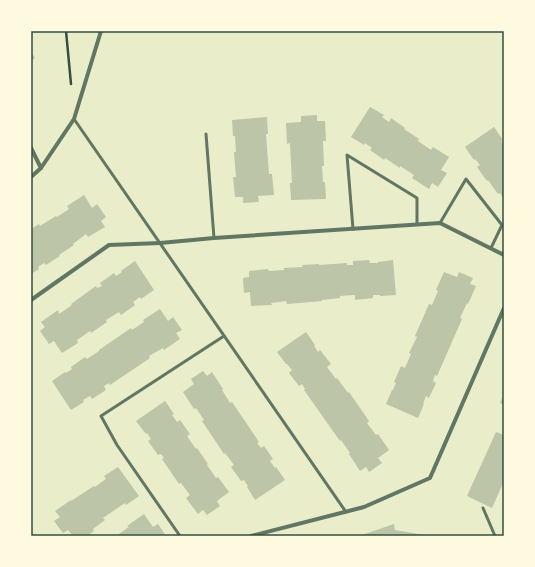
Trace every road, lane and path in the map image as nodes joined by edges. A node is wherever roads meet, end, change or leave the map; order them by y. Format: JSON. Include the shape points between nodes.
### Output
{"nodes":[{"id":1,"x":66,"y":31,"type":"edge"},
{"id":2,"x":101,"y":31,"type":"edge"},
{"id":3,"x":71,"y":87,"type":"dead end"},
{"id":4,"x":74,"y":119,"type":"junction"},
{"id":5,"x":206,"y":134,"type":"dead end"},
{"id":6,"x":31,"y":148,"type":"edge"},
{"id":7,"x":41,"y":168,"type":"junction"},
{"id":8,"x":31,"y":177,"type":"edge"},
{"id":9,"x":440,"y":223,"type":"junction"},
{"id":10,"x":417,"y":224,"type":"junction"},
{"id":11,"x":353,"y":229,"type":"junction"},
{"id":12,"x":214,"y":238,"type":"junction"},
{"id":13,"x":160,"y":243,"type":"junction"},
{"id":14,"x":491,"y":248,"type":"junction"},
{"id":15,"x":504,"y":255,"type":"edge"},
{"id":16,"x":31,"y":300,"type":"edge"},
{"id":17,"x":504,"y":308,"type":"edge"},
{"id":18,"x":224,"y":336,"type":"junction"},
{"id":19,"x":482,"y":508,"type":"dead end"},
{"id":20,"x":346,"y":512,"type":"junction"},
{"id":21,"x":180,"y":536,"type":"edge"},
{"id":22,"x":251,"y":536,"type":"edge"},
{"id":23,"x":495,"y":536,"type":"edge"}],
"edges":[{"from":1,"to":3,"type":"path"},
{"from":2,"to":4,"type":"street"},
{"from":4,"to":7,"type":"street"},
{"from":4,"to":13,"type":"lane"},
{"from":5,"to":12,"type":"lane"},
{"from":6,"to":7,"type":"street"},
{"from":7,"to":8,"type":"street"},
{"from":9,"to":10,"type":"street"},
{"from":9,"to":14,"type":"street"},
{"from":9,"to":14,"type":"lane","via":[[466,179],[502,225]]},
{"from":10,"to":11,"type":"street"},
{"from":10,"to":11,"type":"lane","via":[[417,198],[348,155]]},
{"from":11,"to":12,"type":"street"},
{"from":12,"to":13,"type":"street"},
{"from":13,"to":16,"type":"street","via":[[109,245]]},
{"from":13,"to":18,"type":"lane"},
{"from":14,"to":15,"type":"street"},
{"from":17,"to":20,"type":"street","via":[[430,478],[364,507]]},
{"from":18,"to":20,"type":"lane"},
{"from":18,"to":21,"type":"lane","via":[[101,416],[117,445]]},
{"from":19,"to":23,"type":"lane"},
{"from":20,"to":22,"type":"street"}]}
